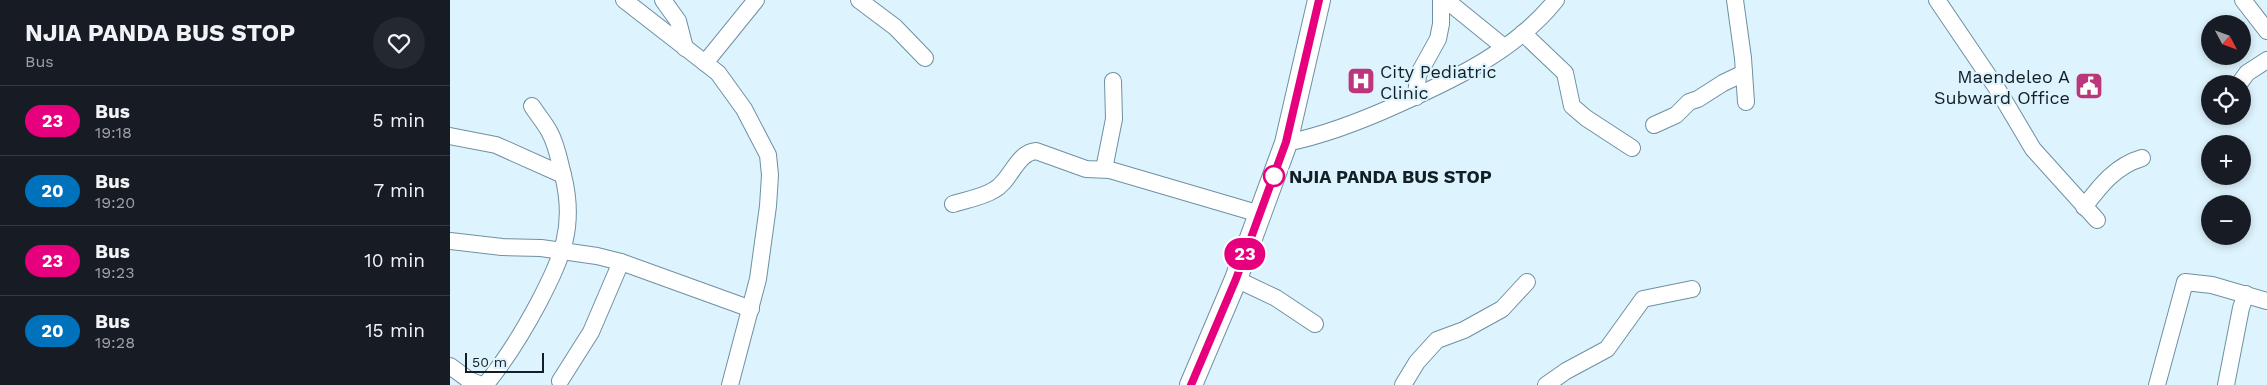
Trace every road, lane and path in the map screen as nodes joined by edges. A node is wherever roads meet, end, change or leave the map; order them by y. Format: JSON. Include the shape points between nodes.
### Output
{"nodes":[{"id":1,"x":624,"y":0,"type":"edge"},
{"id":2,"x":663,"y":0,"type":"edge"},
{"id":3,"x":756,"y":0,"type":"edge"},
{"id":4,"x":859,"y":0,"type":"edge"},
{"id":5,"x":1319,"y":0,"type":"edge"},
{"id":6,"x":1441,"y":0,"type":"edge"},
{"id":7,"x":1446,"y":0,"type":"edge"},
{"id":8,"x":1556,"y":0,"type":"edge"},
{"id":9,"x":1735,"y":0,"type":"edge"},
{"id":10,"x":1937,"y":0,"type":"edge"},
{"id":11,"x":2243,"y":0,"type":"edge"},
{"id":12,"x":2267,"y":31,"type":"edge"},
{"id":13,"x":1523,"y":33,"type":"junction"},
{"id":14,"x":1504,"y":47,"type":"junction"},
{"id":15,"x":685,"y":48,"type":"junction"},
{"id":16,"x":925,"y":58,"type":"dead end"},
{"id":17,"x":2267,"y":60,"type":"edge"},
{"id":18,"x":711,"y":68,"type":"junction"},
{"id":19,"x":1744,"y":73,"type":"junction"},
{"id":20,"x":2246,"y":75,"type":"edge"},
{"id":21,"x":1113,"y":81,"type":"dead end"},
{"id":22,"x":1416,"y":97,"type":"junction"},
{"id":23,"x":1746,"y":102,"type":"dead end"},
{"id":24,"x":532,"y":106,"type":"dead end"},
{"id":25,"x":1654,"y":125,"type":"dead end"},
{"id":26,"x":450,"y":136,"type":"edge"},
{"id":27,"x":1286,"y":142,"type":"junction"},
{"id":28,"x":1632,"y":148,"type":"dead end"},
{"id":29,"x":2142,"y":158,"type":"dead end"},
{"id":30,"x":1104,"y":169,"type":"junction"},
{"id":31,"x":563,"y":175,"type":"junction"},
{"id":32,"x":953,"y":204,"type":"dead end"},
{"id":33,"x":2084,"y":207,"type":"junction"},
{"id":34,"x":1260,"y":214,"type":"junction"},
{"id":35,"x":2097,"y":220,"type":"dead end"},
{"id":36,"x":450,"y":241,"type":"edge"},
{"id":37,"x":562,"y":252,"type":"junction"},
{"id":38,"x":621,"y":262,"type":"junction"},
{"id":39,"x":1236,"y":279,"type":"junction"},
{"id":40,"x":1527,"y":282,"type":"dead end"},
{"id":41,"x":1692,"y":290,"type":"dead end"},
{"id":42,"x":2246,"y":294,"type":"junction"},
{"id":43,"x":2267,"y":301,"type":"edge"},
{"id":44,"x":751,"y":309,"type":"junction"},
{"id":45,"x":1315,"y":324,"type":"dead end"},
{"id":46,"x":450,"y":366,"type":"edge"},
{"id":47,"x":560,"y":381,"type":"dead end"},
{"id":48,"x":483,"y":385,"type":"edge"},
{"id":49,"x":730,"y":385,"type":"edge"},
{"id":50,"x":1191,"y":385,"type":"edge"},
{"id":51,"x":1403,"y":385,"type":"edge"},
{"id":52,"x":1546,"y":385,"type":"edge"},
{"id":53,"x":2157,"y":385,"type":"edge"},
{"id":54,"x":2226,"y":385,"type":"edge"}],
"edges":[{"from":1,"to":15,"type":"street"},
{"from":2,"to":15,"type":"street","via":[[678,21]]},
{"from":3,"to":18,"type":"street","via":[[722,42]]},
{"from":4,"to":16,"type":"street","via":[[895,27]]},
{"from":5,"to":27,"type":"highway"},
{"from":6,"to":22,"type":"street","via":[[1438,39],[1418,75]]},
{"from":7,"to":14,"type":"street"},
{"from":8,"to":13,"type":"street"},
{"from":9,"to":19,"type":"street"},
{"from":10,"to":33,"type":"street","via":[[1998,90],[2033,149]]},
{"from":11,"to":12,"type":"street"},
{"from":13,"to":14,"type":"street"},
{"from":13,"to":28,"type":"street","via":[[1565,72],[1572,106]]},
{"from":14,"to":22,"type":"street","via":[[1461,75]]},
{"from":15,"to":18,"type":"street"},
{"from":17,"to":20,"type":"street"},
{"from":18,"to":44,"type":"street","via":[[735,95],[761,137],[769,163],[768,206]]},
{"from":19,"to":23,"type":"street"},
{"from":19,"to":25,"type":"street"},
{"from":21,"to":30,"type":"street","via":[[1114,120]]},
{"from":22,"to":27,"type":"street","via":[[1313,138]]},
{"from":24,"to":31,"type":"street","via":[[557,147]]},
{"from":26,"to":31,"type":"street","via":[[496,145]]},
{"from":27,"to":34,"type":"highway"},
{"from":29,"to":33,"type":"street","via":[[2130,161],[2113,173]]},
{"from":30,"to":32,"type":"street","via":[[1086,169],[1044,153],[1030,152],[993,192]]},
{"from":30,"to":34,"type":"street"},
{"from":31,"to":37,"type":"street","via":[[567,187],[568,220]]},
{"from":33,"to":35,"type":"street"},
{"from":34,"to":39,"type":"highway"},
{"from":36,"to":37,"type":"street"},
{"from":37,"to":38,"type":"street"},
{"from":37,"to":48,"type":"street","via":[[554,275],[509,356]]},
{"from":38,"to":44,"type":"street"},
{"from":38,"to":47,"type":"street","via":[[591,332]]},
{"from":39,"to":45,"type":"street","via":[[1276,298]]},
{"from":39,"to":50,"type":"highway"},
{"from":40,"to":51,"type":"street","via":[[1502,309],[1464,330],[1437,340],[1417,362]]},
{"from":41,"to":52,"type":"street","via":[[1643,299],[1607,349]]},
{"from":42,"to":43,"type":"street"},
{"from":42,"to":53,"type":"street","via":[[2185,282]]},
{"from":42,"to":54,"type":"street"},
{"from":44,"to":49,"type":"street"},
{"from":46,"to":48,"type":"street","via":[[469,380]]}]}
